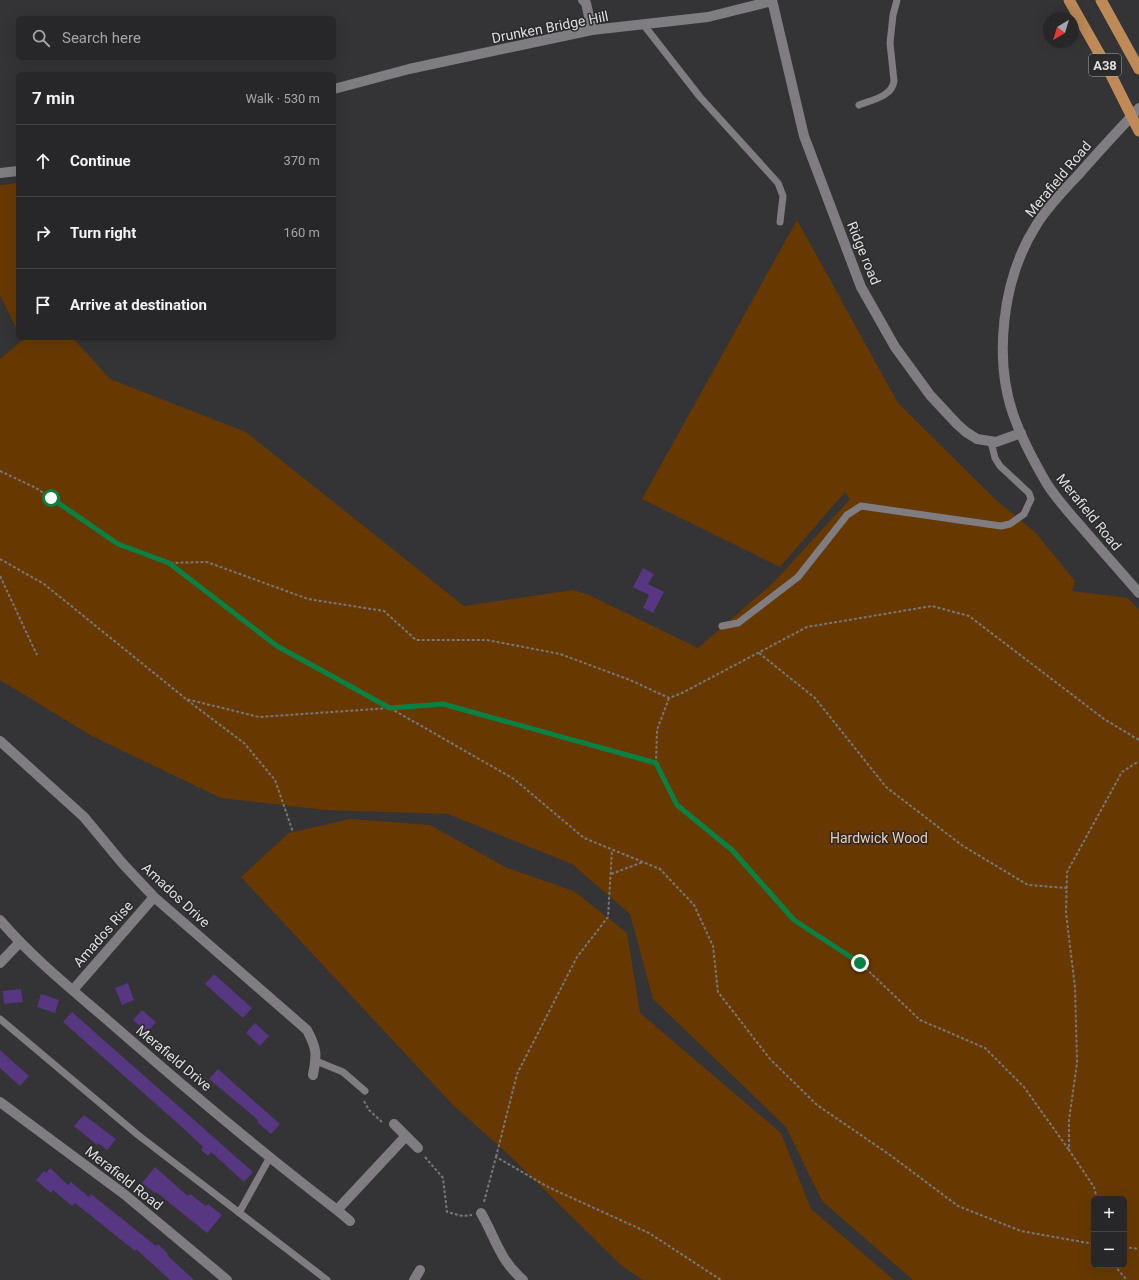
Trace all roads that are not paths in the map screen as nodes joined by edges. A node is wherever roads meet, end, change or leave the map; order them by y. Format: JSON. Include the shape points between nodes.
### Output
{"nodes":[{"id":1,"x":583,"y":0,"type":"edge"},
{"id":2,"x":772,"y":0,"type":"edge"},
{"id":3,"x":897,"y":0,"type":"edge"},
{"id":4,"x":1069,"y":0,"type":"edge"},
{"id":5,"x":1101,"y":0,"type":"edge"},
{"id":6,"x":643,"y":24,"type":"junction"},
{"id":7,"x":592,"y":30,"type":"junction"},
{"id":8,"x":1139,"y":70,"type":"edge"},
{"id":9,"x":336,"y":89,"type":"edge"},
{"id":10,"x":859,"y":105,"type":"dead end"},
{"id":11,"x":1139,"y":108,"type":"edge"},
{"id":12,"x":1139,"y":131,"type":"edge"},
{"id":13,"x":16,"y":171,"type":"edge"},
{"id":14,"x":0,"y":173,"type":"edge"},
{"id":15,"x":780,"y":222,"type":"dead end"},
{"id":16,"x":1021,"y":433,"type":"junction"},
{"id":17,"x":991,"y":442,"type":"junction"},
{"id":18,"x":1139,"y":593,"type":"edge"},
{"id":19,"x":722,"y":626,"type":"dead end"},
{"id":20,"x":0,"y":741,"type":"edge"},
{"id":21,"x":154,"y":897,"type":"junction"},
{"id":22,"x":0,"y":920,"type":"edge"},
{"id":23,"x":19,"y":943,"type":"junction"},
{"id":24,"x":0,"y":963,"type":"edge"},
{"id":25,"x":73,"y":990,"type":"junction"},
{"id":26,"x":0,"y":1019,"type":"edge"},
{"id":27,"x":316,"y":1061,"type":"junction"},
{"id":28,"x":313,"y":1075,"type":"dead end"},
{"id":29,"x":365,"y":1091,"type":"dead end"},
{"id":30,"x":0,"y":1102,"type":"edge"},
{"id":31,"x":394,"y":1124,"type":"dead end"},
{"id":32,"x":406,"y":1136,"type":"junction"},
{"id":33,"x":418,"y":1148,"type":"road end"},
{"id":34,"x":270,"y":1158,"type":"junction"},
{"id":35,"x":337,"y":1210,"type":"junction"},
{"id":36,"x":239,"y":1213,"type":"junction"},
{"id":37,"x":481,"y":1213,"type":"road end"},
{"id":38,"x":350,"y":1221,"type":"dead end"},
{"id":39,"x":420,"y":1270,"type":"dead end"},
{"id":40,"x":227,"y":1280,"type":"edge"},
{"id":41,"x":327,"y":1280,"type":"edge"},
{"id":42,"x":414,"y":1280,"type":"edge"},
{"id":43,"x":523,"y":1280,"type":"edge"}],
"edges":[{"from":1,"to":7,"type":"street","via":[[586,3]]},
{"from":2,"to":6,"type":"street","name":"Drunken Bridge Hill","via":[[708,17]]},
{"from":2,"to":17,"type":"street","name":"Ridge road","via":[[804,136],[861,287],[895,347],[930,395],[966,432],[977,439]]},
{"from":3,"to":10,"type":"lane","via":[[891,38],[893,88],[882,96]]},
{"from":4,"to":12,"type":"highway","number":"A38"},
{"from":5,"to":8,"type":"highway","number":"A38"},
{"from":6,"to":7,"type":"street","name":"Drunken Bridge Hill"},
{"from":6,"to":15,"type":"lane","via":[[700,97],[778,183],[784,196]]},
{"from":7,"to":9,"type":"street","name":"Drunken Bridge Hill","via":[[409,69]]},
{"from":11,"to":16,"type":"street","name":"Merafield Road","via":[[1049,207],[1025,244],[1016,268],[1007,300],[1003,335],[1008,392]]},
{"from":13,"to":14,"type":"street"},
{"from":16,"to":17,"type":"street","via":[[1005,440]]},
{"from":16,"to":18,"type":"street","name":"Merafield Road","via":[[1048,485],[1066,510]]},
{"from":17,"to":19,"type":"lane","via":[[1000,466],[1029,492],[1031,499],[1024,514],[1010,524],[1001,526],[861,506],[847,515],[798,577],[738,623]]},
{"from":20,"to":21,"type":"street","name":"Amados Drive","via":[[84,817]]},
{"from":21,"to":25,"type":"street","name":"Amados Rise"},
{"from":21,"to":27,"type":"street","name":"Amados Drive","via":[[307,1030],[315,1045]]},
{"from":22,"to":23,"type":"street","name":"Merafield Drive"},
{"from":23,"to":24,"type":"street"},
{"from":23,"to":25,"type":"street","name":"Merafield Drive"},
{"from":25,"to":34,"type":"street","name":"Merafield Drive"},
{"from":26,"to":36,"type":"lane","via":[[138,1135]]},
{"from":27,"to":28,"type":"street","name":"Amados Drive"},
{"from":27,"to":29,"type":"lane","via":[[343,1072]]},
{"from":30,"to":40,"type":"street","name":"Merafield Road","via":[[124,1194]]},
{"from":31,"to":32,"type":"street"},
{"from":32,"to":33,"type":"street"},
{"from":32,"to":35,"type":"street"},
{"from":34,"to":35,"type":"street","name":"Merafield Drive"},
{"from":34,"to":36,"type":"lane"},
{"from":35,"to":38,"type":"street","name":"Merafield Drive"},
{"from":36,"to":41,"type":"lane"},
{"from":37,"to":43,"type":"street","via":[[500,1254]]},
{"from":39,"to":42,"type":"street"}]}
